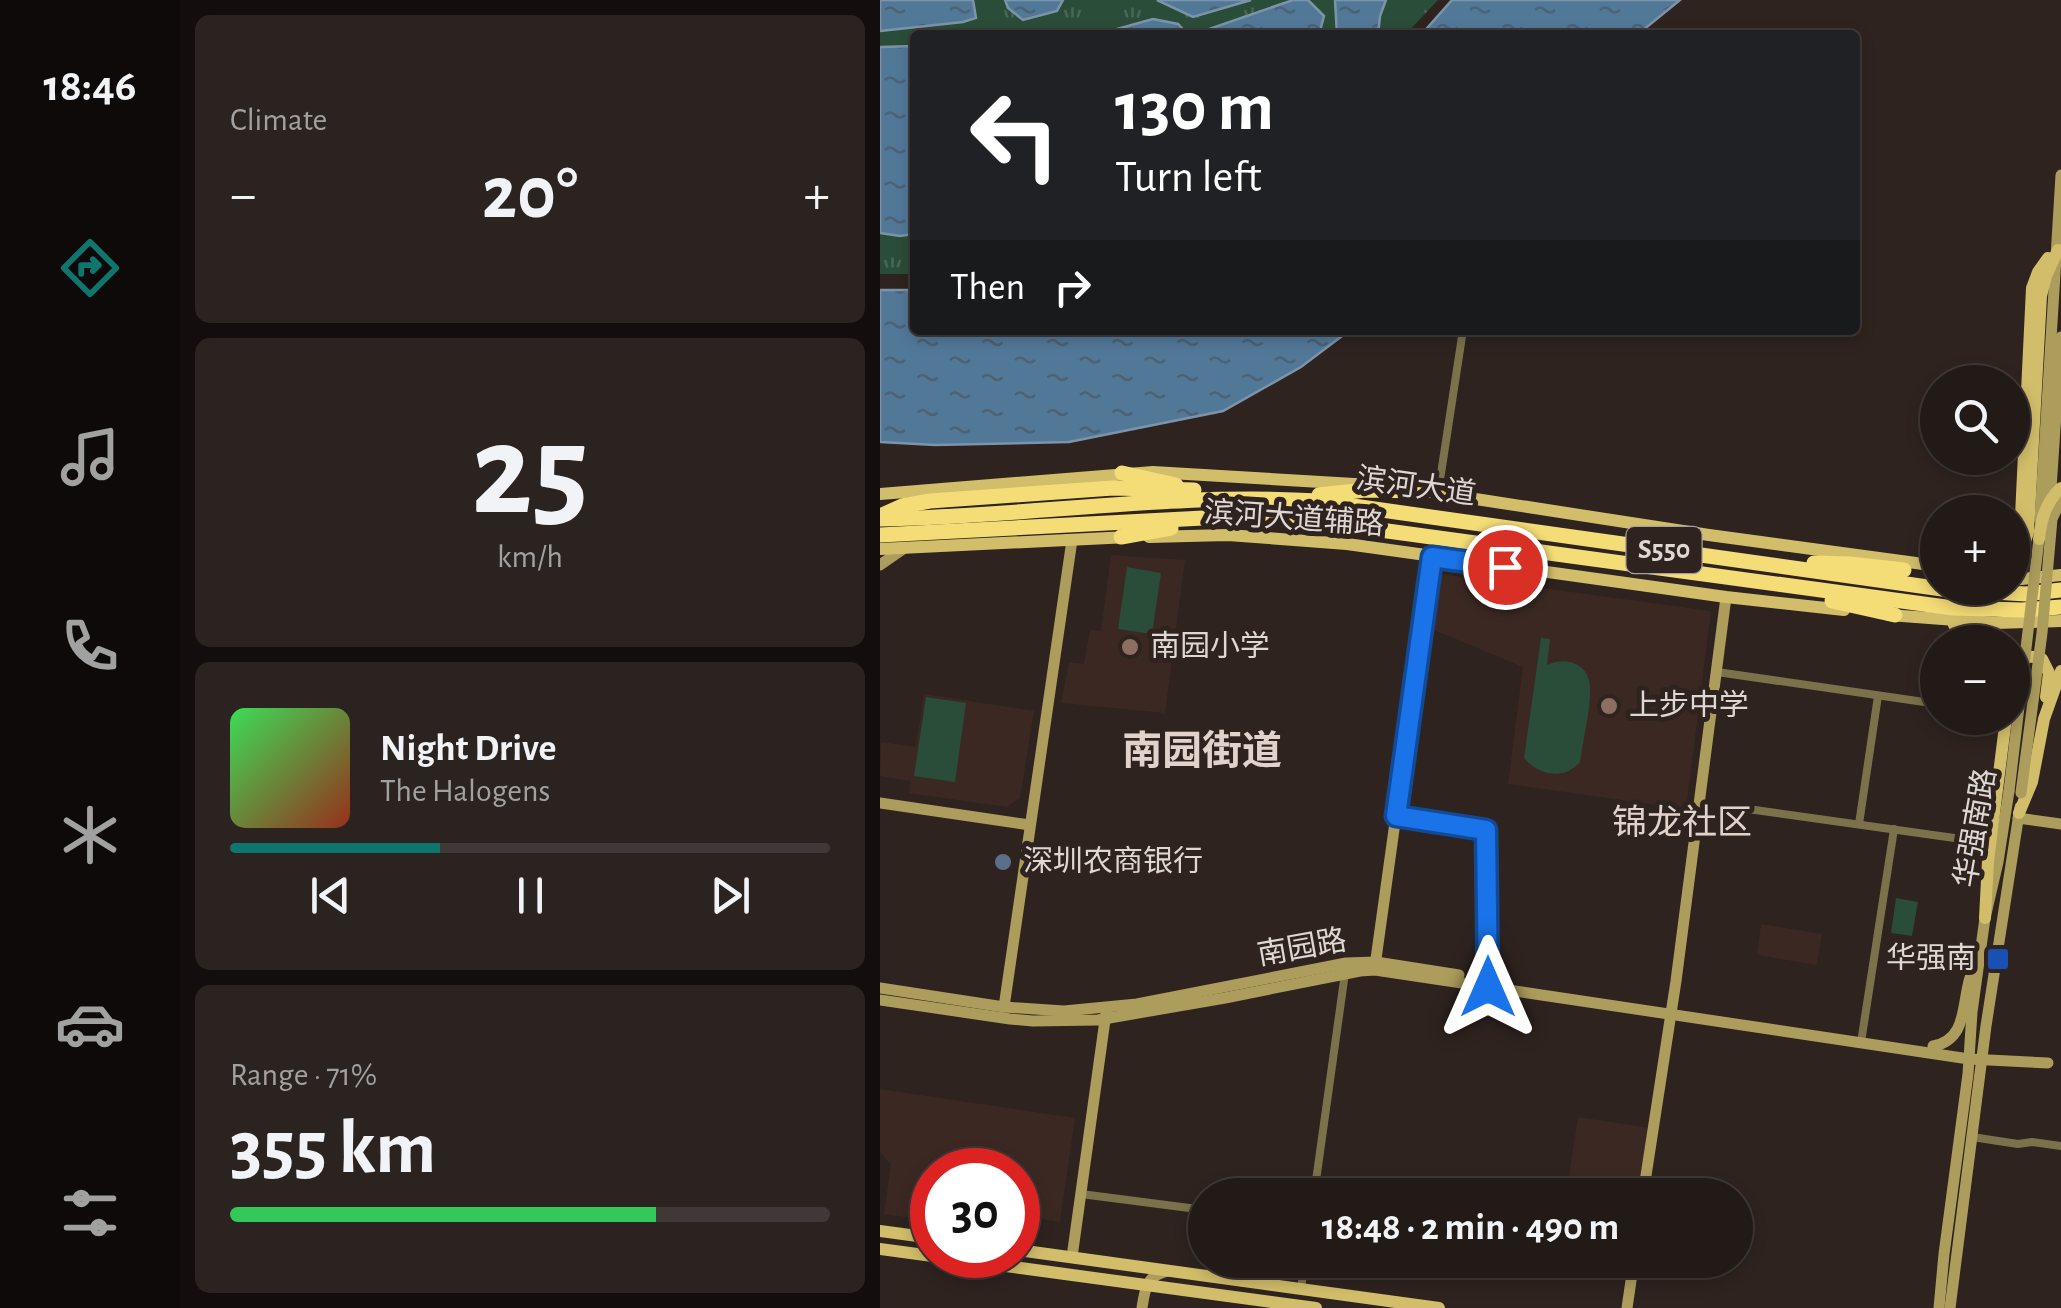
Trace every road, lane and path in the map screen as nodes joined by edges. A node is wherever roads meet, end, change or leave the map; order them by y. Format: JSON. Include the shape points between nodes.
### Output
{"nodes":[{"id":1,"x":2061,"y":175,"type":"edge"},
{"id":2,"x":2058,"y":250,"type":"junction"},
{"id":3,"x":1462,"y":335,"type":"edge"},
{"id":4,"x":2061,"y":337,"type":"edge"},
{"id":5,"x":1118,"y":480,"type":"junction"},
{"id":6,"x":2061,"y":488,"type":"edge"},
{"id":7,"x":1420,"y":490,"type":"junction"},
{"id":8,"x":1438,"y":493,"type":"junction"},
{"id":9,"x":880,"y":494,"type":"edge"},
{"id":10,"x":2022,"y":495,"type":"edge"},
{"id":11,"x":2030,"y":498,"type":"edge"},
{"id":12,"x":1267,"y":499,"type":"junction"},
{"id":13,"x":2061,"y":500,"type":"edge"},
{"id":14,"x":1243,"y":507,"type":"junction"},
{"id":15,"x":880,"y":517,"type":"edge"},
{"id":16,"x":880,"y":535,"type":"edge"},
{"id":17,"x":1121,"y":537,"type":"junction"},
{"id":18,"x":1072,"y":540,"type":"junction"},
{"id":19,"x":2039,"y":540,"type":"junction"},
{"id":20,"x":880,"y":549,"type":"edge"},
{"id":21,"x":903,"y":549,"type":"junction"},
{"id":22,"x":1830,"y":551,"type":"junction"},
{"id":23,"x":2061,"y":555,"type":"edge"},
{"id":24,"x":1432,"y":557,"type":"junction"},
{"id":25,"x":1753,"y":563,"type":"junction"},
{"id":26,"x":1920,"y":564,"type":"edge"},
{"id":27,"x":880,"y":565,"type":"edge"},
{"id":28,"x":1904,"y":570,"type":"junction"},
{"id":29,"x":1920,"y":572,"type":"edge"},
{"id":30,"x":2061,"y":575,"type":"edge"},
{"id":31,"x":2030,"y":578,"type":"edge"},
{"id":32,"x":1756,"y":582,"type":"junction"},
{"id":33,"x":2061,"y":590,"type":"edge"},
{"id":34,"x":1726,"y":597,"type":"junction"},
{"id":35,"x":2061,"y":608,"type":"edge"},
{"id":36,"x":1895,"y":615,"type":"junction"},
{"id":37,"x":1927,"y":619,"type":"junction"},
{"id":38,"x":2061,"y":621,"type":"edge"},
{"id":39,"x":1951,"y":625,"type":"edge"},
{"id":40,"x":2030,"y":657,"type":"edge"},
{"id":41,"x":2061,"y":671,"type":"edge"},
{"id":42,"x":1717,"y":672,"type":"junction"},
{"id":43,"x":1878,"y":696,"type":"junction"},
{"id":44,"x":1920,"y":702,"type":"edge"},
{"id":45,"x":2044,"y":719,"type":"junction"},
{"id":46,"x":2004,"y":735,"type":"edge"},
{"id":47,"x":2015,"y":792,"type":"junction"},
{"id":48,"x":880,"y":804,"type":"edge"},
{"id":49,"x":1748,"y":809,"type":"dead end"},
{"id":50,"x":2019,"y":815,"type":"junction"},
{"id":51,"x":1396,"y":816,"type":"junction"},
{"id":52,"x":1859,"y":824,"type":"junction"},
{"id":53,"x":2061,"y":824,"type":"edge"},
{"id":54,"x":1030,"y":825,"type":"junction"},
{"id":55,"x":1894,"y":829,"type":"junction"},
{"id":56,"x":1990,"y":843,"type":"junction"},
{"id":57,"x":1985,"y":918,"type":"junction"},
{"id":58,"x":1916,"y":953,"type":"dead end"},
{"id":59,"x":1979,"y":962,"type":"junction"},
{"id":60,"x":1375,"y":966,"type":"junction"},
{"id":61,"x":1345,"y":974,"type":"junction"},
{"id":62,"x":1488,"y":983,"type":"junction"},
{"id":63,"x":880,"y":988,"type":"edge"},
{"id":64,"x":880,"y":1000,"type":"edge"},
{"id":65,"x":1004,"y":1008,"type":"junction"},
{"id":66,"x":1671,"y":1011,"type":"junction"},
{"id":67,"x":1106,"y":1014,"type":"junction"},
{"id":68,"x":1971,"y":1024,"type":"junction"},
{"id":69,"x":1986,"y":1026,"type":"junction"},
{"id":70,"x":1862,"y":1036,"type":"junction"},
{"id":71,"x":1936,"y":1050,"type":"junction"},
{"id":72,"x":1974,"y":1057,"type":"junction"},
{"id":73,"x":2048,"y":1062,"type":"dead end"},
{"id":74,"x":1965,"y":1094,"type":"junction"},
{"id":75,"x":1972,"y":1137,"type":"junction"},
{"id":76,"x":2061,"y":1146,"type":"edge"},
{"id":77,"x":1316,"y":1178,"type":"edge"},
{"id":78,"x":1646,"y":1178,"type":"edge"},
{"id":79,"x":1080,"y":1194,"type":"junction"},
{"id":80,"x":1188,"y":1208,"type":"edge"},
{"id":81,"x":880,"y":1232,"type":"edge"},
{"id":82,"x":910,"y":1235,"type":"edge"},
{"id":83,"x":880,"y":1249,"type":"edge"},
{"id":84,"x":1040,"y":1253,"type":"edge"},
{"id":85,"x":1072,"y":1257,"type":"junction"},
{"id":86,"x":1168,"y":1270,"type":"junction"},
{"id":87,"x":1303,"y":1278,"type":"edge"},
{"id":88,"x":1632,"y":1278,"type":"edge"},
{"id":89,"x":1146,"y":1285,"type":"junction"},
{"id":90,"x":1178,"y":1289,"type":"junction"},
{"id":91,"x":1301,"y":1289,"type":"junction"},
{"id":92,"x":1146,"y":1308,"type":"edge"},
{"id":93,"x":1316,"y":1308,"type":"edge"},
{"id":94,"x":1439,"y":1308,"type":"edge"},
{"id":95,"x":1628,"y":1308,"type":"edge"},
{"id":96,"x":1939,"y":1308,"type":"edge"},
{"id":97,"x":1950,"y":1308,"type":"edge"}],
"edges":[{"from":1,"to":2,"type":"main road","name":"华强南路"},
{"from":2,"to":10,"type":"main road","via":[[2042,264],[2032,288]]},
{"from":2,"to":11,"type":"main road","via":[[2042,296]]},
{"from":2,"to":19,"type":"main road","name":"华强南路","bridge":true},
{"from":3,"to":8,"type":"street"},
{"from":4,"to":23,"type":"main road","via":[[2048,523]]},
{"from":5,"to":7,"type":"main road","name":"滨河大道辅路","via":[[1153,472]]},
{"from":5,"to":9,"type":"main road","name":"滨河大道辅路"},
{"from":5,"to":14,"type":"highway","via":[[1194,490]]},
{"from":5,"to":15,"type":"highway","via":[[916,502]]},
{"from":6,"to":19,"type":"main road","bridge":true,"via":[[2044,512]]},
{"from":7,"to":8,"type":"main road","name":"滨河大道辅路"},
{"from":7,"to":12,"type":"highway"},
{"from":8,"to":22,"type":"main road","name":"滨河大道辅路"},
{"from":12,"to":14,"type":"highway","name":"滨河大道","number":"S550"},
{"from":12,"to":25,"type":"highway","name":"滨河大道","number":"S550","via":[[1368,507]]},
{"from":13,"to":47,"type":"main road","name":"华强南路","bridge":true,"via":[[2052,519],[2042,634]]},
{"from":14,"to":15,"type":"highway","name":"滨河大道","number":"S550"},
{"from":14,"to":16,"type":"highway","name":"滨河大道","number":"S550"},
{"from":14,"to":17,"type":"highway"},
{"from":14,"to":32,"type":"highway","name":"滨河大道","number":"S550"},
{"from":17,"to":18,"type":"main road","name":"滨河大道辅路"},
{"from":17,"to":24,"type":"main road","name":"滨河大道辅路","via":[[1278,538]]},
{"from":18,"to":21,"type":"main road","name":"滨河大道辅路"},
{"from":18,"to":54,"type":"main road"},
{"from":19,"to":47,"type":"main road","name":"华强南路","bridge":true},
{"from":20,"to":21,"type":"main road","name":"滨河大道辅路"},
{"from":21,"to":27,"type":"main road"},
{"from":22,"to":26,"type":"main road","name":"滨河大道辅路"},
{"from":22,"to":28,"type":"main road","name":"滨河大道辅路"},
{"from":24,"to":34,"type":"main road","name":"滨河大道辅路"},
{"from":24,"to":51,"type":"main road"},
{"from":25,"to":28,"type":"highway"},
{"from":25,"to":33,"type":"highway","name":"滨河大道","number":"S550","via":[[1972,592]]},
{"from":28,"to":29,"type":"main road","name":"滨河大道辅路"},
{"from":30,"to":31,"type":"main road"},
{"from":32,"to":35,"type":"highway","name":"滨河大道","number":"S550","via":[[1953,608]]},
{"from":32,"to":36,"type":"highway"},
{"from":34,"to":36,"type":"main road","name":"滨河大道辅路"},
{"from":34,"to":42,"type":"main road"},
{"from":36,"to":37,"type":"main road","name":"滨河大道辅路"},
{"from":37,"to":38,"type":"main road","name":"滨河大道辅路"},
{"from":37,"to":39,"type":"main road"},
{"from":40,"to":45,"type":"main road","via":[[2045,662],[2049,672]]},
{"from":41,"to":45,"type":"main road"},
{"from":42,"to":43,"type":"street"},
{"from":42,"to":66,"type":"main road"},
{"from":43,"to":44,"type":"street"},
{"from":43,"to":52,"type":"street"},
{"from":45,"to":50,"type":"main road"},
{"from":46,"to":56,"type":"main road"},
{"from":47,"to":50,"type":"main road","name":"华强南路"},
{"from":47,"to":57,"type":"main road","name":"华强南路"},
{"from":48,"to":54,"type":"main road"},
{"from":49,"to":52,"type":"street"},
{"from":50,"to":53,"type":"main road"},
{"from":50,"to":69,"type":"main road","name":"华强南路"},
{"from":51,"to":60,"type":"main road"},
{"from":51,"to":62,"type":"street","via":[[1486,830]]},
{"from":52,"to":55,"type":"street"},
{"from":54,"to":65,"type":"main road"},
{"from":55,"to":56,"type":"street"},
{"from":55,"to":70,"type":"street"},
{"from":56,"to":57,"type":"main road"},
{"from":57,"to":59,"type":"main road","name":"华强南路"},
{"from":58,"to":59,"type":"street"},
{"from":59,"to":68,"type":"main road","name":"华强南路"},
{"from":59,"to":71,"type":"main road","via":[[1967,983],[1959,1029]]},
{"from":60,"to":61,"type":"main road","name":"南园路"},
{"from":60,"to":62,"type":"main road","name":"南园路"},
{"from":60,"to":67,"type":"main road","name":"南园路","via":[[1346,963]]},
{"from":61,"to":67,"type":"main road","name":"南园路"},
{"from":61,"to":77,"type":"street"},
{"from":62,"to":66,"type":"main road","name":"南园路"},
{"from":63,"to":65,"type":"main road","name":"南园路"},
{"from":64,"to":67,"type":"main road","name":"南园路","via":[[1033,1021]]},
{"from":65,"to":67,"type":"main road","name":"南园路"},
{"from":66,"to":70,"type":"main road","name":"南园路"},
{"from":66,"to":71,"type":"main road","name":"南园路"},
{"from":66,"to":78,"type":"main road"},
{"from":67,"to":79,"type":"main road"},
{"from":68,"to":69,"type":"main road"},
{"from":68,"to":72,"type":"main road","name":"华强南路"},
{"from":69,"to":72,"type":"main road","name":"华强南路"},
{"from":70,"to":71,"type":"main road","name":"南园路"},
{"from":71,"to":72,"type":"main road","name":"南园路"},
{"from":71,"to":74,"type":"main road","via":[[1958,1069]]},
{"from":72,"to":73,"type":"main road","name":"南园路"},
{"from":72,"to":74,"type":"main road","name":"华强南路"},
{"from":72,"to":75,"type":"main road","name":"华强南路"},
{"from":74,"to":96,"type":"main road","name":"华强南路"},
{"from":75,"to":76,"type":"street"},
{"from":75,"to":97,"type":"main road","name":"华强南路"},
{"from":79,"to":80,"type":"street"},
{"from":79,"to":85,"type":"main road"},
{"from":81,"to":82,"type":"main road"},
{"from":83,"to":89,"type":"main road"},
{"from":84,"to":85,"type":"main road"},
{"from":85,"to":86,"type":"main road"},
{"from":86,"to":89,"type":"main road"},
{"from":86,"to":91,"type":"main road"},
{"from":87,"to":91,"type":"street"},
{"from":88,"to":95,"type":"main road"},
{"from":89,"to":90,"type":"main road"},
{"from":89,"to":92,"type":"main road"},
{"from":90,"to":92,"type":"main road","via":[[1156,1294]]},
{"from":90,"to":93,"type":"main road"},
{"from":91,"to":94,"type":"main road"}]}
